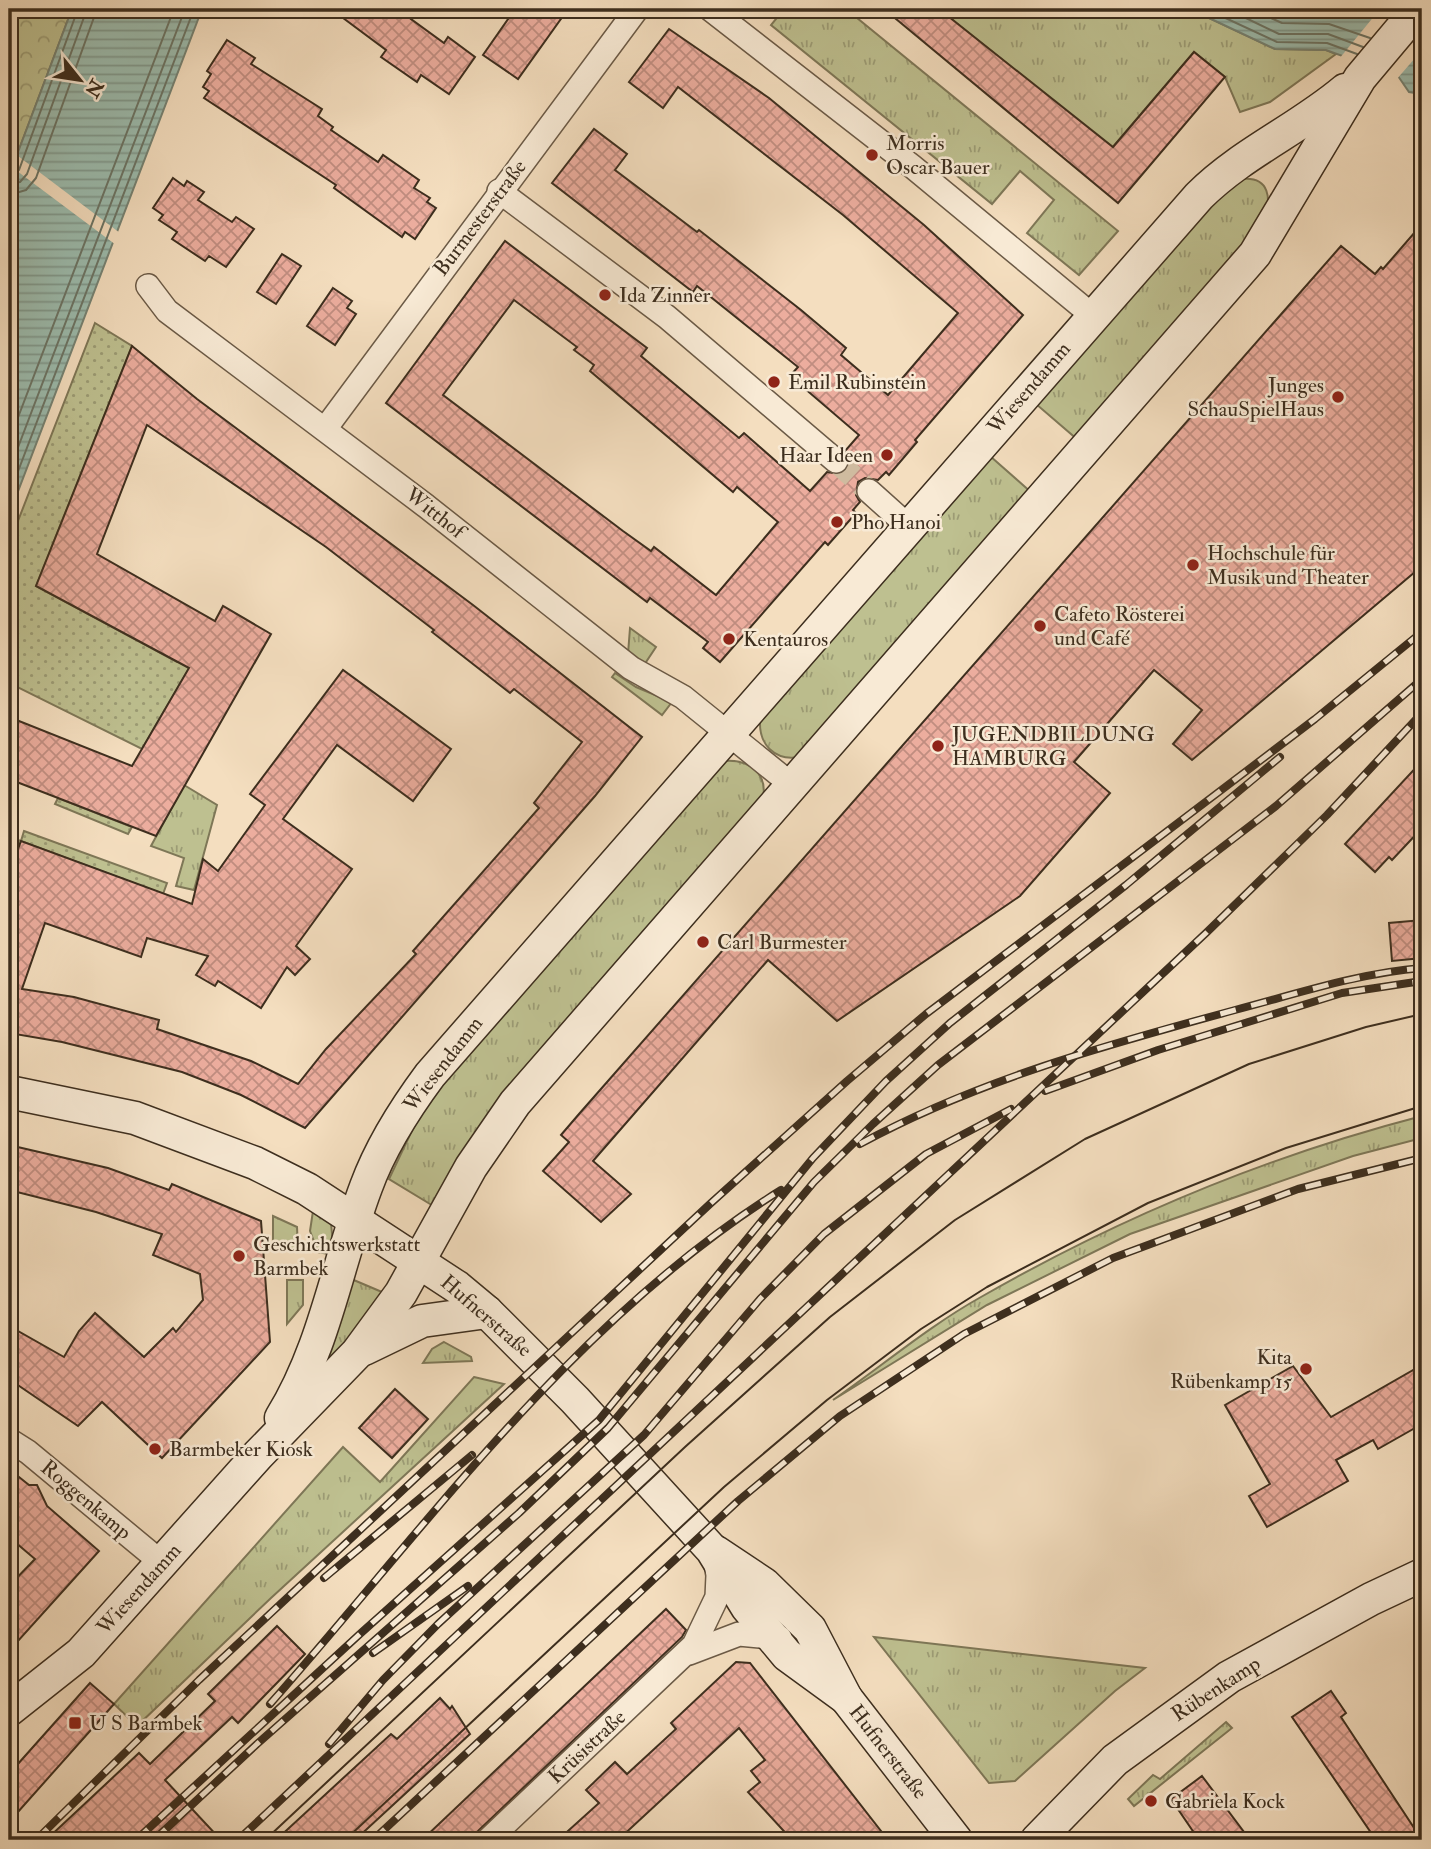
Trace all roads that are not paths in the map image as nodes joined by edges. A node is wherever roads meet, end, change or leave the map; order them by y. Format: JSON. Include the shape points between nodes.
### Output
{"nodes":[{"id":1,"x":637,"y":9,"type":"edge"},
{"id":2,"x":710,"y":9,"type":"edge"},
{"id":3,"x":1418,"y":9,"type":"edge"},
{"id":4,"x":1360,"y":78,"type":"junction"},
{"id":5,"x":499,"y":191,"type":"junction"},
{"id":6,"x":148,"y":286,"type":"dead end"},
{"id":7,"x":1093,"y":316,"type":"junction"},
{"id":8,"x":324,"y":429,"type":"junction"},
{"id":9,"x":836,"y":461,"type":"tunnel mouth"},
{"id":10,"x":869,"y":491,"type":"tunnel mouth"},
{"id":11,"x":908,"y":526,"type":"junction"},
{"id":12,"x":727,"y":732,"type":"junction"},
{"id":13,"x":792,"y":785,"type":"junction"},
{"id":14,"x":9,"y":1092,"type":"edge"},
{"id":15,"x":355,"y":1220,"type":"junction"},
{"id":16,"x":420,"y":1262,"type":"junction"},
{"id":17,"x":487,"y":1312,"type":"junction"},
{"id":18,"x":357,"y":1353,"type":"junction"},
{"id":19,"x":9,"y":1440,"type":"edge"},
{"id":20,"x":258,"y":1455,"type":"junction"},
{"id":21,"x":712,"y":1550,"type":"junction"},
{"id":22,"x":162,"y":1563,"type":"junction"},
{"id":23,"x":1422,"y":1575,"type":"edge"},
{"id":24,"x":769,"y":1635,"type":"junction"},
{"id":25,"x":686,"y":1654,"type":"junction"},
{"id":26,"x":840,"y":1686,"type":"junction"},
{"id":27,"x":9,"y":1710,"type":"edge"},
{"id":28,"x":488,"y":1840,"type":"edge"},
{"id":29,"x":956,"y":1840,"type":"edge"},
{"id":30,"x":1037,"y":1840,"type":"edge"}],
"edges":[{"from":1,"to":5,"type":"street","name":"Burmesterstraße"},
{"from":2,"to":7,"type":"street","via":[[913,167]]},
{"from":3,"to":4,"type":"street","name":"Wiesendamm"},
{"from":4,"to":7,"type":"street","name":"Wiesendamm","via":[[1211,183]]},
{"from":4,"to":13,"type":"street","name":"Wiesendamm","via":[[1255,254]]},
{"from":5,"to":8,"type":"street","name":"Burmesterstraße"},
{"from":5,"to":9,"type":"street","via":[[667,317]]},
{"from":6,"to":8,"type":"street","name":"Witthof","via":[[167,311]]},
{"from":7,"to":11,"type":"street","name":"Wiesendamm"},
{"from":8,"to":12,"type":"street","name":"Witthof","via":[[620,660],[683,696]]},
{"from":10,"to":11,"type":"street"},
{"from":11,"to":12,"type":"street","name":"Wiesendamm"},
{"from":12,"to":13,"type":"street"},
{"from":12,"to":15,"type":"street","name":"Wiesendamm","via":[[430,1075],[381,1152]]},
{"from":13,"to":16,"type":"street","name":"Wiesendamm","via":[[515,1103],[471,1167]]},
{"from":14,"to":15,"type":"street","name":"Hufnerstraße","via":[[116,1113],[196,1139],[307,1189]]},
{"from":15,"to":16,"type":"street","name":"Hufnerstraße"},
{"from":15,"to":20,"type":"street","name":"Wiesendamm","via":[[302,1381]]},
{"from":16,"to":17,"type":"street","name":"Hufnerstraße"},
{"from":16,"to":18,"type":"street","name":"Wiesendamm"},
{"from":17,"to":18,"type":"street","via":[[422,1321]]},
{"from":17,"to":21,"type":"street","name":"Hufnerstraße"},
{"from":18,"to":20,"type":"street","name":"Wiesendamm"},
{"from":19,"to":22,"type":"street","name":"Roggenkamp"},
{"from":20,"to":22,"type":"street","name":"Wiesendamm"},
{"from":21,"to":24,"type":"street","name":"Hufnerstraße"},
{"from":21,"to":25,"type":"street","name":"Krüsistraße","via":[[717,1597],[701,1637]]},
{"from":21,"to":26,"type":"street","name":"Hufnerstraße","via":[[764,1584],[810,1629]]},
{"from":22,"to":27,"type":"street","name":"Wiesendamm","via":[[74,1661]]},
{"from":23,"to":30,"type":"street","name":"Rübenkamp","via":[[1229,1677],[1115,1760]]},
{"from":24,"to":25,"type":"street","name":"Krüsistraße","via":[[739,1634]]},
{"from":24,"to":26,"type":"street","name":"Hufnerstraße","via":[[805,1670]]},
{"from":25,"to":28,"type":"street","name":"Krüsistraße"},
{"from":26,"to":29,"type":"street","name":"Hufnerstraße"}]}
